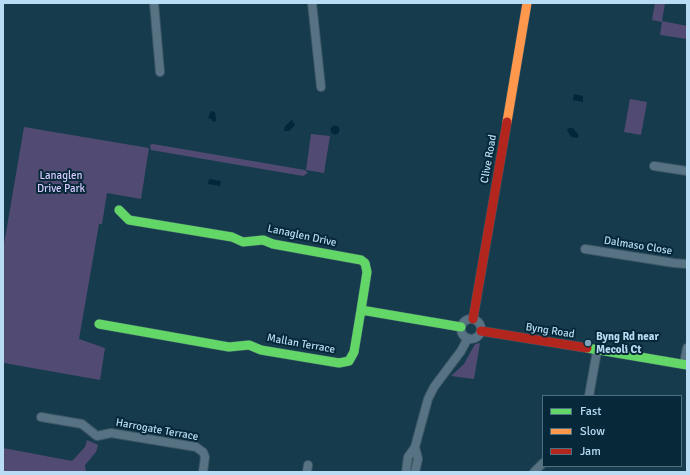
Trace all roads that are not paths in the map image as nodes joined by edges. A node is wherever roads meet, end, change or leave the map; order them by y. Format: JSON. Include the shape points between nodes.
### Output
{"nodes":[{"id":1,"x":154,"y":3,"type":"edge"},
{"id":2,"x":312,"y":3,"type":"edge"},
{"id":3,"x":527,"y":3,"type":"edge"},
{"id":4,"x":160,"y":72,"type":"dead end"},
{"id":5,"x":321,"y":87,"type":"dead end"},
{"id":6,"x":654,"y":166,"type":"dead end"},
{"id":7,"x":687,"y":171,"type":"edge"},
{"id":8,"x":119,"y":210,"type":"dead end"},
{"id":9,"x":585,"y":249,"type":"dead end"},
{"id":10,"x":687,"y":264,"type":"edge"},
{"id":11,"x":362,"y":310,"type":"junction"},
{"id":12,"x":473,"y":319,"type":"junction"},
{"id":13,"x":99,"y":324,"type":"dead end"},
{"id":14,"x":461,"y":327,"type":"junction"},
{"id":15,"x":481,"y":331,"type":"junction"},
{"id":16,"x":468,"y":338,"type":"junction"},
{"id":17,"x":687,"y":348,"type":"edge"},
{"id":18,"x":597,"y":351,"type":"junction"},
{"id":19,"x":686,"y":365,"type":"edge"},
{"id":20,"x":589,"y":395,"type":"edge"},
{"id":21,"x":41,"y":417,"type":"dead end"},
{"id":22,"x":415,"y":447,"type":"junction"},
{"id":23,"x":542,"y":464,"type":"edge"},
{"id":24,"x":203,"y":472,"type":"edge"},
{"id":25,"x":406,"y":472,"type":"edge"},
{"id":26,"x":415,"y":472,"type":"edge"},
{"id":27,"x":534,"y":472,"type":"edge"}],
"edges":[{"from":1,"to":4,"type":"street"},
{"from":2,"to":5,"type":"street"},
{"from":3,"to":12,"type":"street","name":"Clive Road"},
{"from":6,"to":7,"type":"street"},
{"from":8,"to":11,"type":"street","name":"Lanaglen Drive","via":[[129,220],[232,237],[243,242],[263,240],[360,260],[365,263],[367,272]]},
{"from":9,"to":10,"type":"street","name":"Dalmaso Close"},
{"from":11,"to":13,"type":"street","name":"Mallan Terrace","via":[[354,352],[349,361],[344,363],[261,350],[249,345],[229,347]]},
{"from":11,"to":14,"type":"street"},
{"from":12,"to":14,"type":"street","via":[[467,320]]},
{"from":12,"to":15,"type":"street","via":[[478,322]]},
{"from":14,"to":16,"type":"street"},
{"from":15,"to":16,"type":"street","via":[[477,336]]},
{"from":15,"to":18,"type":"street","name":"Byng Road"},
{"from":16,"to":22,"type":"street","via":[[428,399]]},
{"from":17,"to":19,"type":"street"},
{"from":18,"to":19,"type":"street","name":"Byng Road"},
{"from":18,"to":20,"type":"street"},
{"from":21,"to":24,"type":"street","name":"Harrogate Terrace","via":[[82,424],[97,436],[112,433],[196,446],[205,457]]},
{"from":22,"to":25,"type":"street","via":[[408,458]]},
{"from":22,"to":26,"type":"street","via":[[418,459]]},
{"from":23,"to":27,"type":"street"}]}
